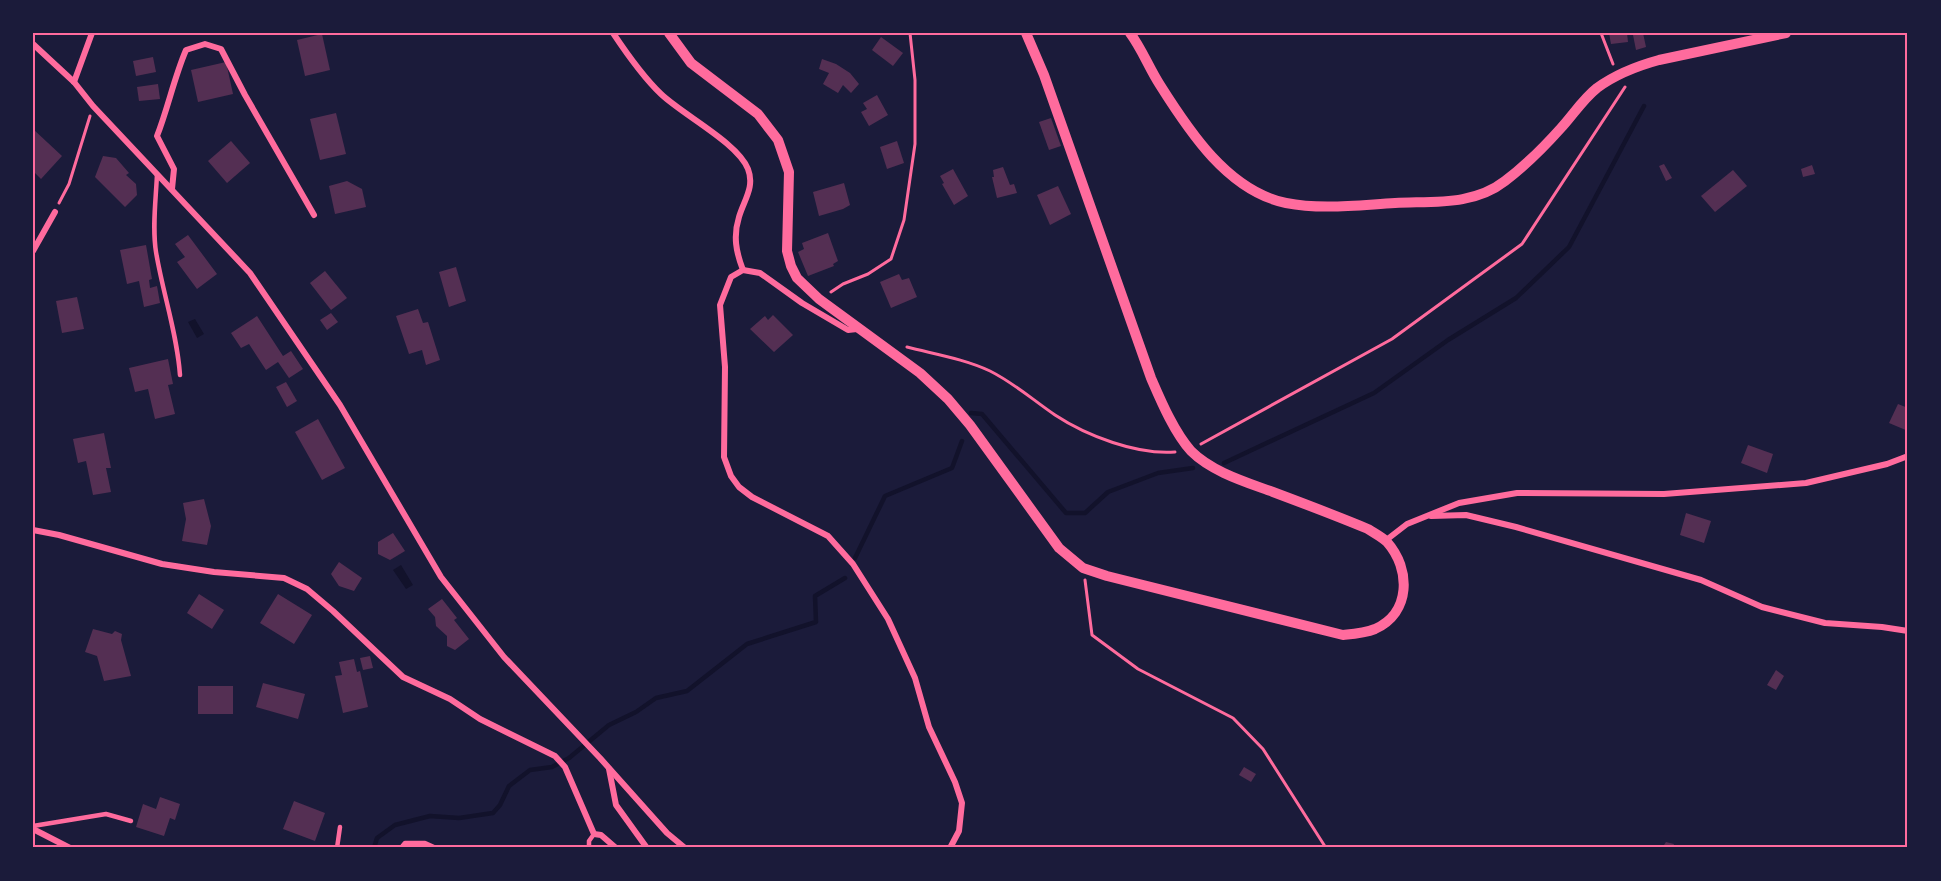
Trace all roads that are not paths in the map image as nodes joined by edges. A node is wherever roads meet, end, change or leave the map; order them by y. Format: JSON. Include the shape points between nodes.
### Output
{"nodes":[{"id":1,"x":92,"y":33,"type":"edge"},
{"id":2,"x":613,"y":33,"type":"edge"},
{"id":3,"x":669,"y":33,"type":"edge"},
{"id":4,"x":1026,"y":33,"type":"edge"},
{"id":5,"x":1131,"y":33,"type":"edge"},
{"id":6,"x":1786,"y":33,"type":"edge"},
{"id":7,"x":33,"y":45,"type":"edge"},
{"id":8,"x":74,"y":82,"type":"junction"},
{"id":9,"x":157,"y":174,"type":"junction"},
{"id":10,"x":172,"y":189,"type":"junction"},
{"id":11,"x":55,"y":212,"type":"road end"},
{"id":12,"x":314,"y":215,"type":"dead end"},
{"id":13,"x":33,"y":251,"type":"edge"},
{"id":14,"x":743,"y":270,"type":"junction"},
{"id":15,"x":861,"y":329,"type":"junction"},
{"id":16,"x":180,"y":375,"type":"dead end"},
{"id":17,"x":1908,"y":456,"type":"edge"},
{"id":18,"x":1424,"y":516,"type":"junction"},
{"id":19,"x":33,"y":530,"type":"edge"},
{"id":20,"x":1385,"y":541,"type":"junction"},
{"id":21,"x":1908,"y":631,"type":"edge"},
{"id":22,"x":609,"y":768,"type":"junction"},
{"id":23,"x":131,"y":822,"type":"dead end"},
{"id":24,"x":340,"y":827,"type":"dead end"},
{"id":25,"x":33,"y":828,"type":"edge"},
{"id":26,"x":594,"y":834,"type":"junction"},
{"id":27,"x":70,"y":848,"type":"edge"},
{"id":28,"x":337,"y":848,"type":"edge"},
{"id":29,"x":401,"y":848,"type":"edge"},
{"id":30,"x":436,"y":848,"type":"edge"},
{"id":31,"x":589,"y":848,"type":"edge"},
{"id":32,"x":616,"y":848,"type":"edge"},
{"id":33,"x":647,"y":848,"type":"edge"},
{"id":34,"x":685,"y":848,"type":"edge"},
{"id":35,"x":950,"y":848,"type":"edge"}],
"edges":[{"from":1,"to":8,"type":"street"},
{"from":2,"to":14,"type":"street","via":[[661,94],[734,150],[748,168],[751,189],[736,234],[736,252]]},
{"from":3,"to":15,"type":"street","via":[[691,63],[758,114],[778,140],[789,172],[787,232],[791,266],[797,278],[819,299]]},
{"from":4,"to":20,"type":"street","via":[[1151,378],[1191,450],[1233,477],[1368,529]]},
{"from":5,"to":6,"type":"street","via":[[1159,84],[1217,163],[1251,191],[1273,200],[1341,206],[1467,199],[1503,183],[1534,156],[1596,88],[1617,75],[1642,64]]},
{"from":7,"to":8,"type":"street"},
{"from":8,"to":9,"type":"street"},
{"from":9,"to":10,"type":"street"},
{"from":9,"to":16,"type":"lane","via":[[156,251],[178,346]]},
{"from":10,"to":12,"type":"street","via":[[174,169],[157,136],[186,50],[205,44],[221,50]]},
{"from":10,"to":22,"type":"street","via":[[250,273],[340,405],[441,577],[504,657]]},
{"from":11,"to":13,"type":"street"},
{"from":14,"to":15,"type":"street","via":[[760,273],[848,330]]},
{"from":14,"to":35,"type":"street","via":[[731,278],[720,305],[725,367],[724,457],[731,476],[752,497],[828,536],[853,564],[888,619],[915,678],[929,727],[962,803],[959,831]]},
{"from":15,"to":20,"type":"street","via":[[948,399],[1045,531],[1083,568],[1343,635],[1374,630],[1398,612],[1405,584],[1403,570]]},
{"from":17,"to":18,"type":"street","via":[[1806,483],[1664,494],[1517,493],[1459,503]]},
{"from":18,"to":20,"type":"street"},
{"from":18,"to":21,"type":"street","via":[[1466,515],[1516,527],[1701,580],[1762,607],[1825,623]]},
{"from":19,"to":26,"type":"street","via":[[171,566],[284,578],[307,588],[403,677],[555,756],[565,767]]},
{"from":22,"to":33,"type":"street","via":[[616,805]]},
{"from":22,"to":34,"type":"street"},
{"from":23,"to":25,"type":"lane","via":[[106,814]]},
{"from":24,"to":28,"type":"lane"},
{"from":25,"to":27,"type":"street"},
{"from":26,"to":31,"type":"lane"},
{"from":26,"to":32,"type":"street"},
{"from":29,"to":30,"type":"lane","via":[[405,843],[425,843]]}]}
